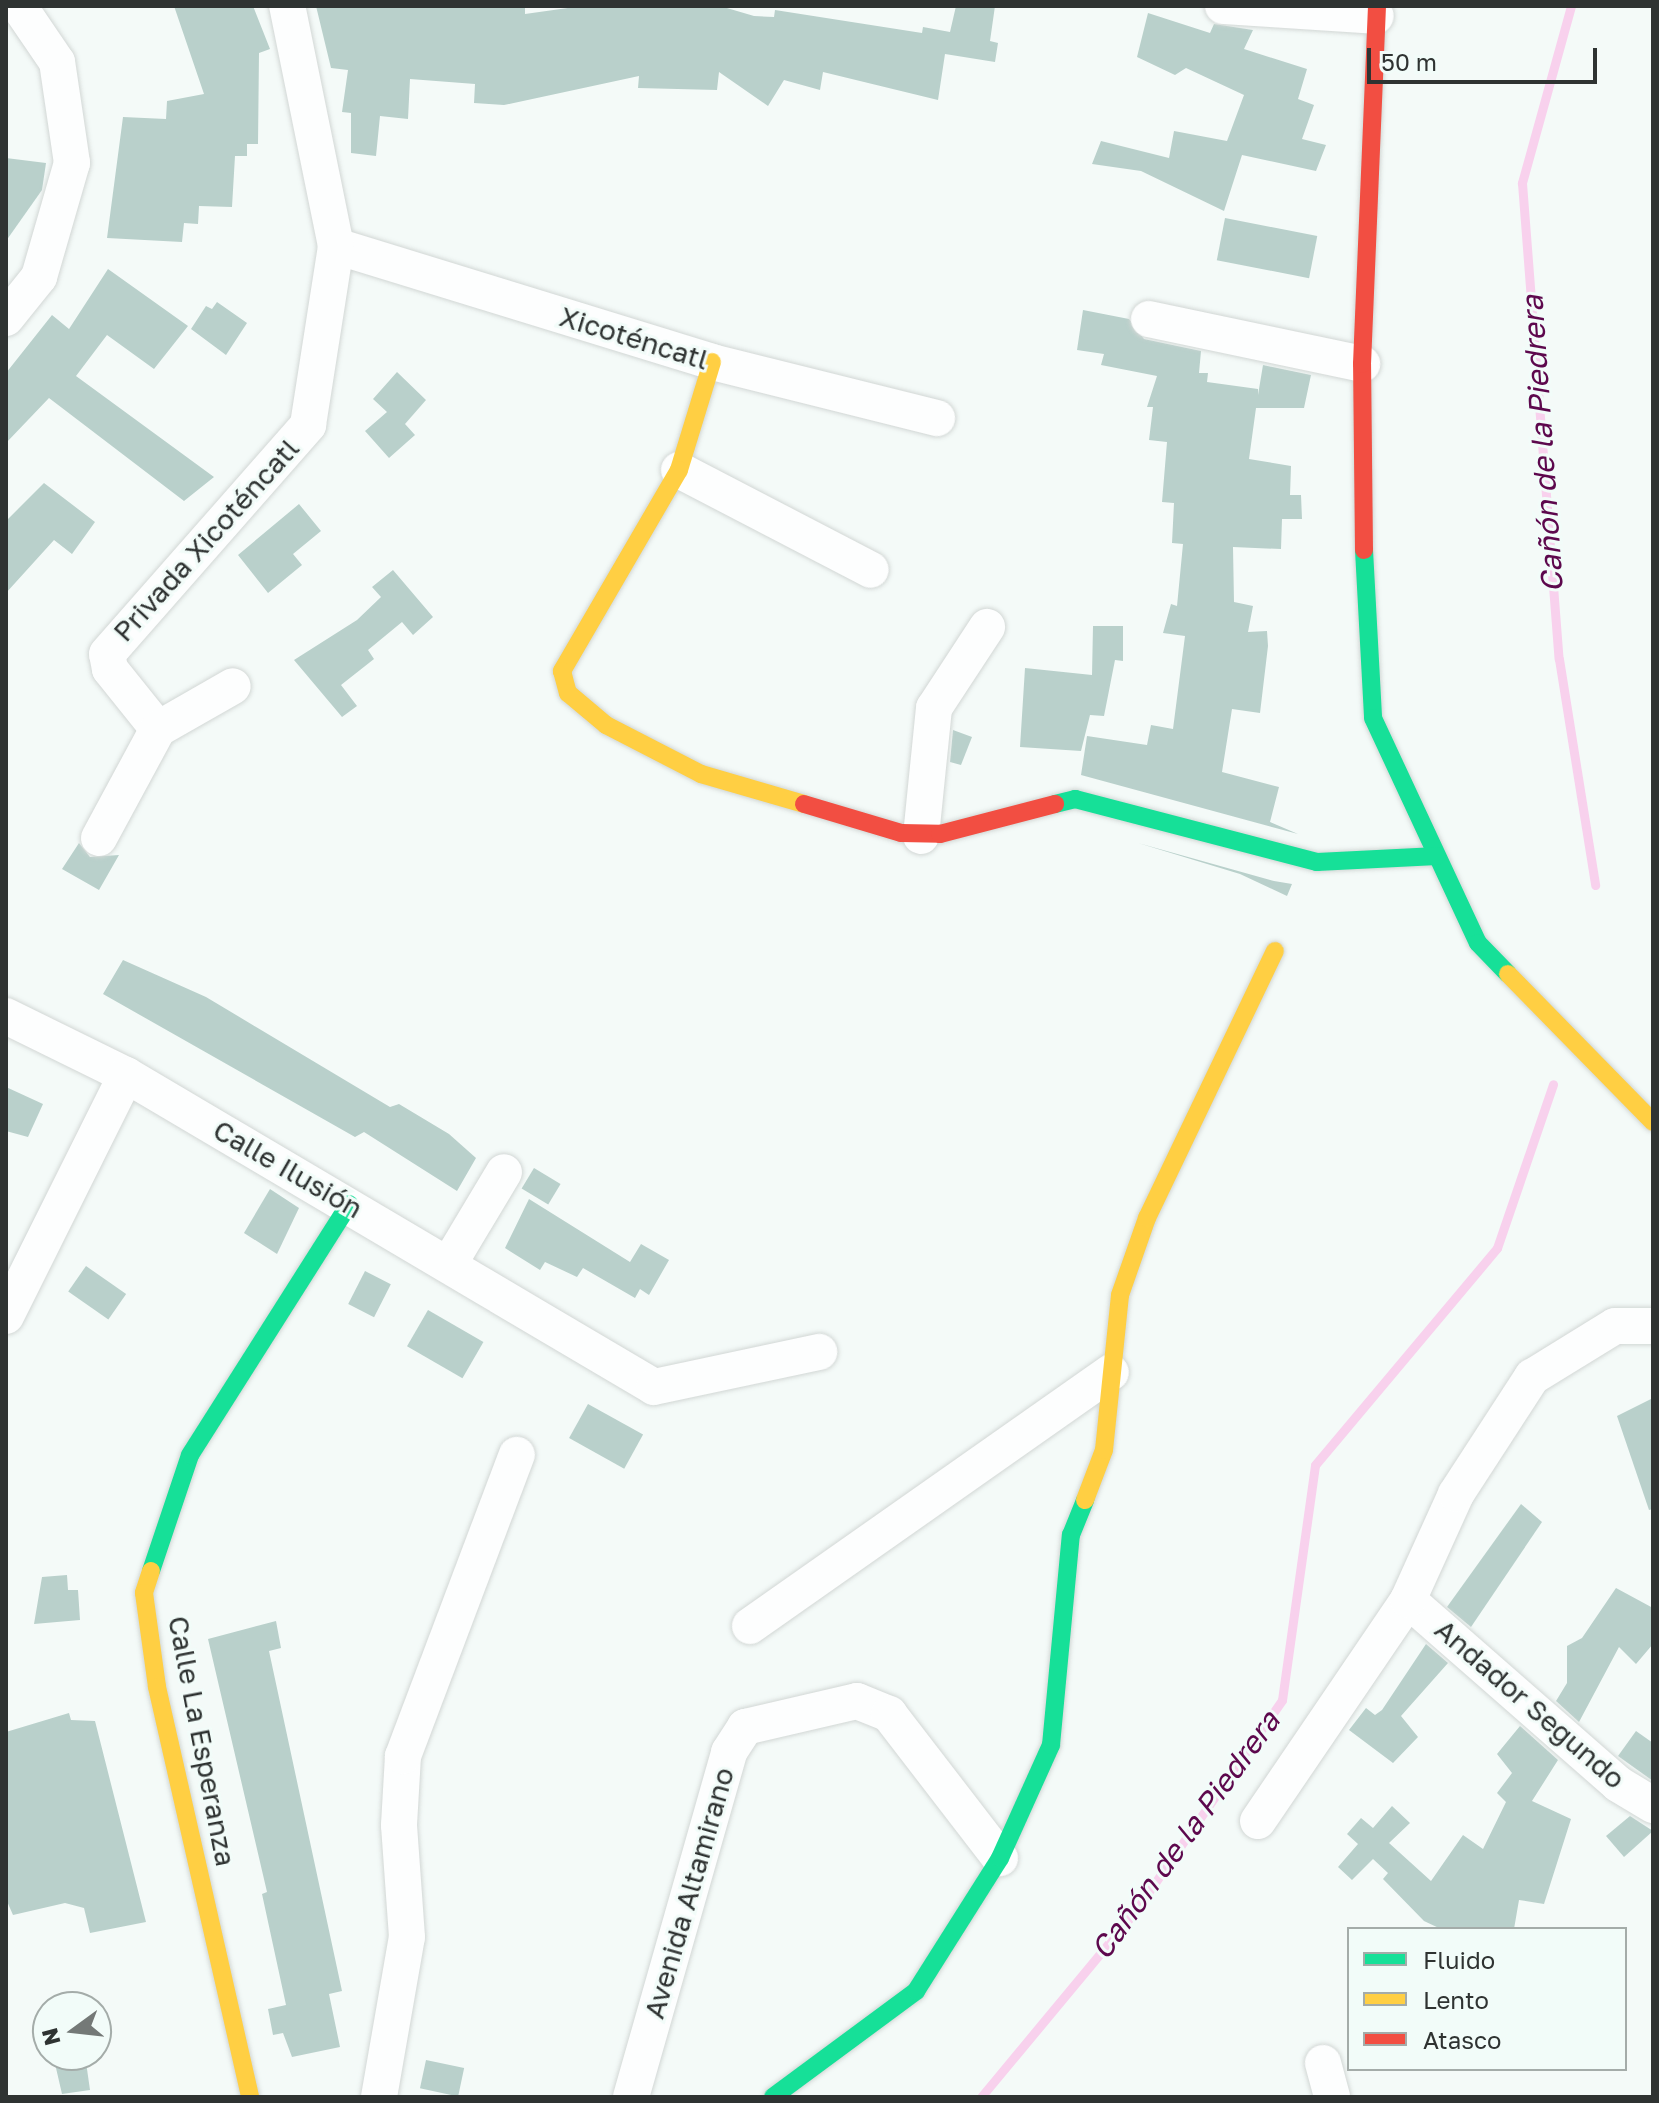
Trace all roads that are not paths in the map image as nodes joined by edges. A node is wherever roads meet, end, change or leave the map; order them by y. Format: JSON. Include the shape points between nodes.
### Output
{"nodes":[{"id":1,"x":19,"y":6,"type":"edge"},
{"id":2,"x":287,"y":6,"type":"edge"},
{"id":3,"x":1223,"y":6,"type":"edge"},
{"id":4,"x":1377,"y":11,"type":"edge"},
{"id":5,"x":336,"y":246,"type":"junction"},
{"id":6,"x":6,"y":318,"type":"edge"},
{"id":7,"x":1149,"y":319,"type":"dead end"},
{"id":8,"x":712,"y":362,"type":"junction"},
{"id":9,"x":1362,"y":364,"type":"junction"},
{"id":10,"x":937,"y":418,"type":"dead end"},
{"id":11,"x":679,"y":470,"type":"junction"},
{"id":12,"x":871,"y":570,"type":"dead end"},
{"id":13,"x":987,"y":627,"type":"dead end"},
{"id":14,"x":233,"y":686,"type":"dead end"},
{"id":15,"x":158,"y":729,"type":"junction"},
{"id":16,"x":921,"y":836,"type":"junction"},
{"id":17,"x":99,"y":838,"type":"dead end"},
{"id":18,"x":1437,"y":856,"type":"junction"},
{"id":19,"x":1275,"y":951,"type":"dead end"},
{"id":20,"x":6,"y":1016,"type":"edge"},
{"id":21,"x":126,"y":1075,"type":"junction"},
{"id":22,"x":1653,"y":1122,"type":"edge"},
{"id":23,"x":504,"y":1172,"type":"dead end"},
{"id":24,"x":349,"y":1204,"type":"junction"},
{"id":25,"x":449,"y":1264,"type":"junction"},
{"id":26,"x":6,"y":1316,"type":"edge"},
{"id":27,"x":1653,"y":1326,"type":"edge"},
{"id":28,"x":819,"y":1352,"type":"dead end"},
{"id":29,"x":1111,"y":1372,"type":"junction"},
{"id":30,"x":517,"y":1455,"type":"dead end"},
{"id":31,"x":1408,"y":1600,"type":"junction"},
{"id":32,"x":750,"y":1626,"type":"dead end"},
{"id":33,"x":1653,"y":1805,"type":"edge"},
{"id":34,"x":1258,"y":1821,"type":"dead end"},
{"id":35,"x":1000,"y":1858,"type":"junction"},
{"id":36,"x":1323,"y":2063,"type":"dead end"},
{"id":37,"x":250,"y":2097,"type":"edge"},
{"id":38,"x":379,"y":2097,"type":"edge"},
{"id":39,"x":631,"y":2097,"type":"edge"},
{"id":40,"x":773,"y":2097,"type":"edge"},
{"id":41,"x":1332,"y":2097,"type":"edge"}],
"edges":[{"from":1,"to":6,"type":"street","via":[[57,62],[72,163],[39,277]]},
{"from":2,"to":5,"type":"street","name":"Privada Xicoténcatl"},
{"from":3,"to":4,"type":"street"},
{"from":4,"to":9,"type":"street"},
{"from":5,"to":8,"type":"street","name":"Xicoténcatl"},
{"from":5,"to":15,"type":"street","name":"Privada Xicoténcatl","via":[[308,425],[107,654],[110,669]]},
{"from":7,"to":9,"type":"street"},
{"from":8,"to":10,"type":"street","name":"Xicoténcatl"},
{"from":8,"to":11,"type":"street"},
{"from":9,"to":18,"type":"street","via":[[1366,668],[1373,718]]},
{"from":11,"to":12,"type":"street"},
{"from":11,"to":16,"type":"street","via":[[562,671],[568,693],[606,725],[701,774]]},
{"from":13,"to":16,"type":"street","via":[[934,708]]},
{"from":14,"to":15,"type":"street"},
{"from":15,"to":17,"type":"street"},
{"from":16,"to":18,"type":"street","via":[[1075,799],[1281,857],[1317,862]]},
{"from":18,"to":22,"type":"street","via":[[1495,966]]},
{"from":19,"to":29,"type":"street","via":[[1147,1218],[1120,1295]]},
{"from":20,"to":21,"type":"street","name":"Calle Ilusión"},
{"from":21,"to":24,"type":"street","name":"Calle Ilusión"},
{"from":21,"to":26,"type":"street"},
{"from":23,"to":25,"type":"street"},
{"from":24,"to":25,"type":"street","name":"Calle Ilusión"},
{"from":24,"to":37,"type":"street","name":"Calle La Esperanza","via":[[190,1455],[144,1593],[157,1687]]},
{"from":25,"to":28,"type":"street","name":"Calle Ilusión","via":[[654,1387]]},
{"from":27,"to":31,"type":"street","via":[[1615,1326],[1532,1377],[1456,1494]]},
{"from":29,"to":32,"type":"street"},
{"from":29,"to":35,"type":"street","via":[[1104,1450],[1071,1535],[1051,1745]]},
{"from":30,"to":38,"type":"street","via":[[403,1756],[399,1825],[407,1937]]},
{"from":31,"to":33,"type":"street","name":"Andador Segundo","via":[[1618,1784]]},
{"from":31,"to":34,"type":"street"},
{"from":35,"to":39,"type":"street","name":"Avenida Altamirano","via":[[889,1714],[857,1701],[780,1714],[745,1727],[729,1752]]},
{"from":35,"to":40,"type":"street","via":[[916,1991]]},
{"from":36,"to":41,"type":"street"}]}
